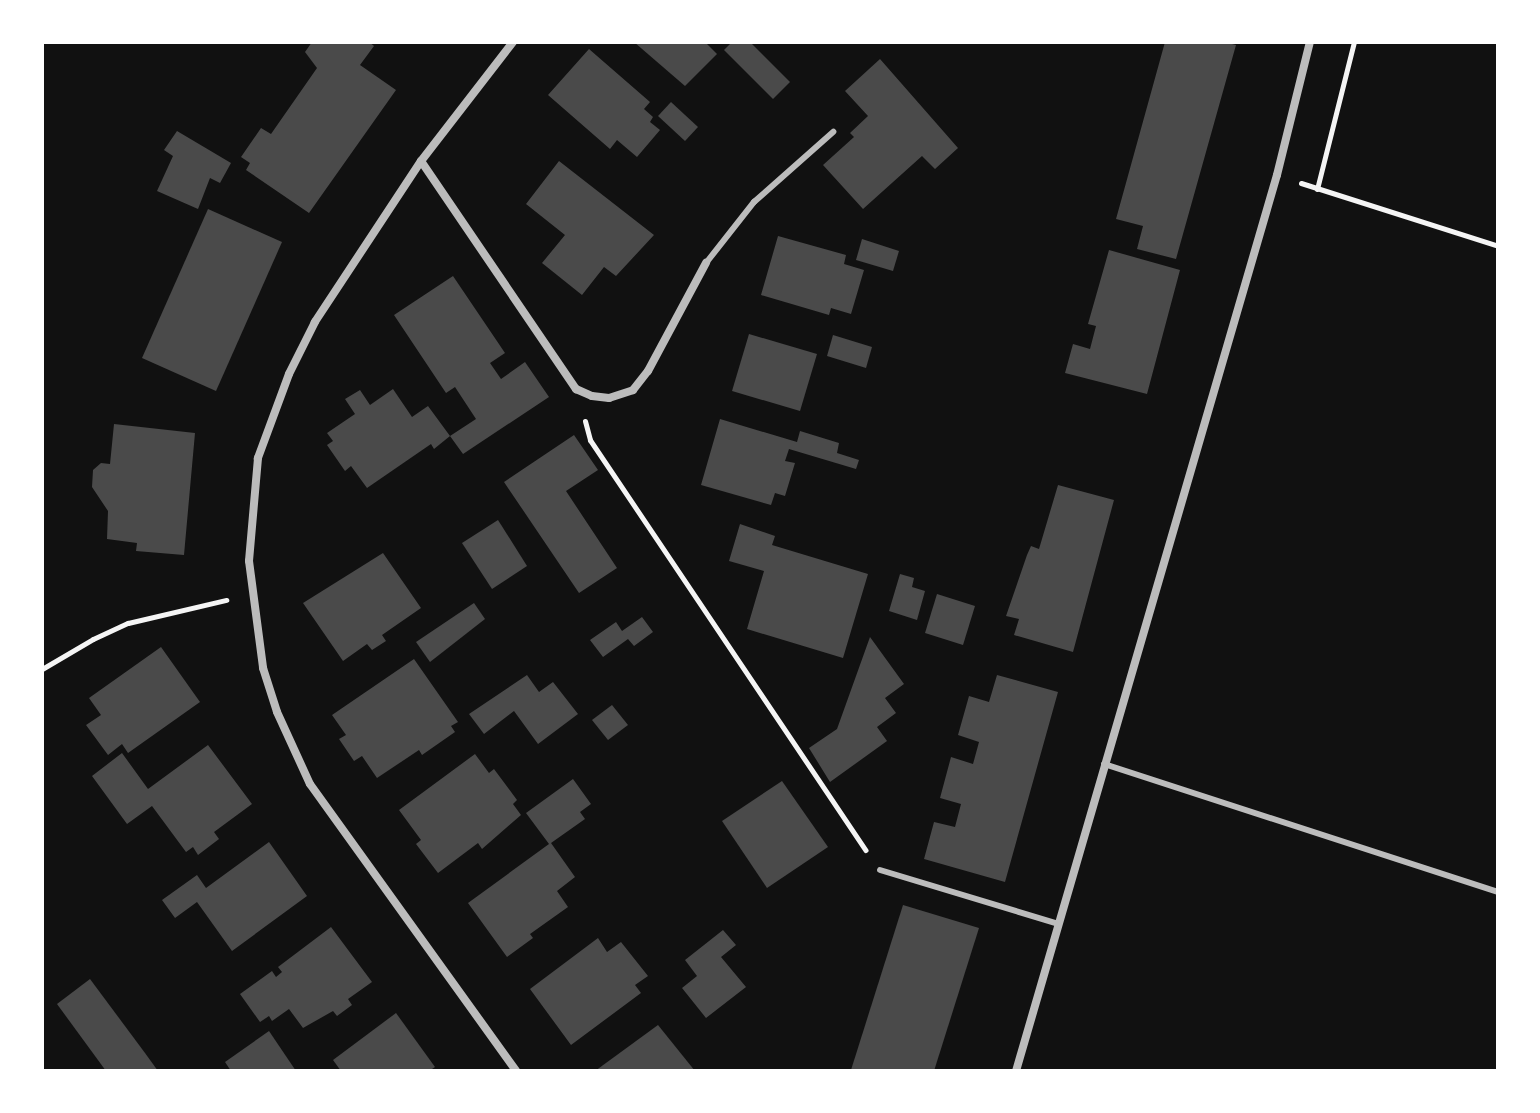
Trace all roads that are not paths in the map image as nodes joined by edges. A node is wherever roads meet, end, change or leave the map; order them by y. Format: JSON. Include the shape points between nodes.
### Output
{"nodes":[{"id":1,"x":513,"y":42,"type":"edge"},
{"id":2,"x":1310,"y":42,"type":"edge"},
{"id":3,"x":833,"y":132,"type":"dead end"},
{"id":4,"x":421,"y":161,"type":"junction"},
{"id":5,"x":706,"y":263,"type":"joint"},
{"id":6,"x":1104,"y":764,"type":"junction"},
{"id":7,"x":880,"y":870,"type":"road end"},
{"id":8,"x":1498,"y":892,"type":"edge"},
{"id":9,"x":1059,"y":924,"type":"junction"},
{"id":10,"x":516,"y":1071,"type":"edge"},
{"id":11,"x":1016,"y":1071,"type":"edge"}],
"edges":[{"from":1,"to":4,"type":"street"},
{"from":2,"to":6,"type":"street","via":[[1277,175]]},
{"from":3,"to":5,"type":"lane","via":[[754,202]]},
{"from":4,"to":5,"type":"street","via":[[576,389],[609,398],[633,390]]},
{"from":4,"to":10,"type":"street","via":[[315,322],[272,414],[253,494],[252,594],[263,668],[310,784]]},
{"from":6,"to":8,"type":"lane"},
{"from":6,"to":9,"type":"street"},
{"from":7,"to":9,"type":"lane"},
{"from":9,"to":11,"type":"street"}]}
